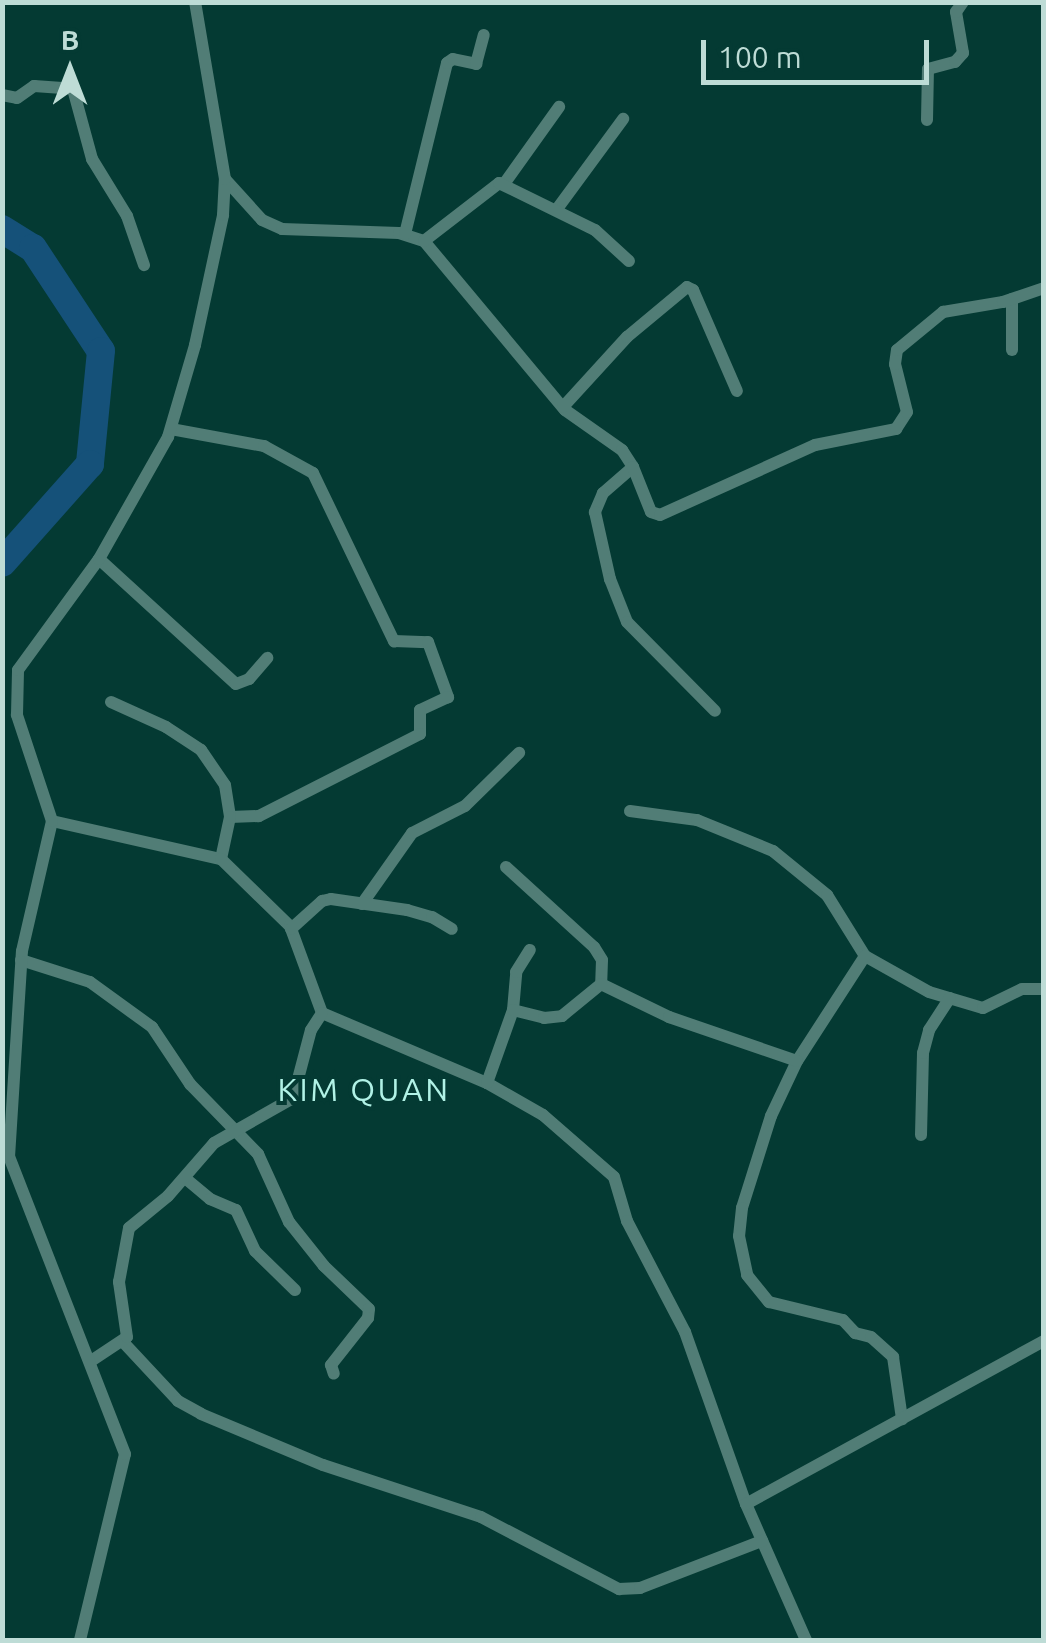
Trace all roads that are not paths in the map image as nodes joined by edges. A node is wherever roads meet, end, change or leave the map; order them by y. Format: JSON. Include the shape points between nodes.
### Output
{"nodes":[{"id":1,"x":195,"y":2,"type":"edge"},
{"id":2,"x":963,"y":2,"type":"edge"},
{"id":3,"x":484,"y":34,"type":"dead end"},
{"id":4,"x":2,"y":95,"type":"edge"},
{"id":5,"x":559,"y":107,"type":"dead end"},
{"id":6,"x":623,"y":119,"type":"dead end"},
{"id":7,"x":928,"y":120,"type":"dead end"},
{"id":8,"x":224,"y":180,"type":"junction"},
{"id":9,"x":504,"y":184,"type":"junction"},
{"id":10,"x":557,"y":209,"type":"junction"},
{"id":11,"x":405,"y":234,"type":"junction"},
{"id":12,"x":424,"y":241,"type":"junction"},
{"id":13,"x":629,"y":262,"type":"dead end"},
{"id":14,"x":144,"y":265,"type":"dead end"},
{"id":15,"x":1044,"y":288,"type":"edge"},
{"id":16,"x":1012,"y":299,"type":"junction"},
{"id":17,"x":1012,"y":350,"type":"dead end"},
{"id":18,"x":737,"y":391,"type":"dead end"},
{"id":19,"x":563,"y":407,"type":"junction"},
{"id":20,"x":171,"y":429,"type":"junction"},
{"id":21,"x":633,"y":468,"type":"junction"},
{"id":22,"x":99,"y":559,"type":"junction"},
{"id":23,"x":267,"y":658,"type":"dead end"},
{"id":24,"x":111,"y":702,"type":"dead end"},
{"id":25,"x":715,"y":711,"type":"dead end"},
{"id":26,"x":7,"y":714,"type":"edge"},
{"id":27,"x":519,"y":753,"type":"dead end"},
{"id":28,"x":630,"y":811,"type":"dead end"},
{"id":29,"x":230,"y":817,"type":"junction"},
{"id":30,"x":52,"y":821,"type":"junction"},
{"id":31,"x":221,"y":859,"type":"junction"},
{"id":32,"x":506,"y":868,"type":"dead end"},
{"id":33,"x":362,"y":904,"type":"junction"},
{"id":34,"x":291,"y":929,"type":"junction"},
{"id":35,"x":452,"y":929,"type":"dead end"},
{"id":36,"x":530,"y":950,"type":"dead end"},
{"id":37,"x":866,"y":956,"type":"junction"},
{"id":38,"x":21,"y":960,"type":"junction"},
{"id":39,"x":601,"y":984,"type":"junction"},
{"id":40,"x":1044,"y":989,"type":"edge"},
{"id":41,"x":950,"y":998,"type":"junction"},
{"id":42,"x":514,"y":1010,"type":"junction"},
{"id":43,"x":322,"y":1012,"type":"junction"},
{"id":44,"x":798,"y":1061,"type":"junction"},
{"id":45,"x":486,"y":1083,"type":"junction"},
{"id":46,"x":236,"y":1128,"type":"junction"},
{"id":47,"x":921,"y":1135,"type":"dead end"},
{"id":48,"x":185,"y":1178,"type":"junction"},
{"id":49,"x":295,"y":1290,"type":"dead end"},
{"id":50,"x":1044,"y":1341,"type":"edge"},
{"id":51,"x":124,"y":1343,"type":"junction"},
{"id":52,"x":91,"y":1361,"type":"junction"},
{"id":53,"x":334,"y":1374,"type":"dead end"},
{"id":54,"x":902,"y":1419,"type":"junction"},
{"id":55,"x":746,"y":1504,"type":"junction"},
{"id":56,"x":762,"y":1541,"type":"junction"},
{"id":57,"x":80,"y":1640,"type":"edge"},
{"id":58,"x":806,"y":1640,"type":"edge"}],
"edges":[{"from":1,"to":8,"type":"street"},
{"from":2,"to":7,"type":"street","via":[[956,12],[963,53],[928,69]]},
{"from":3,"to":11,"type":"street","via":[[476,64],[453,58],[447,63]]},
{"from":4,"to":14,"type":"street","via":[[17,98],[34,86],[73,90],[92,159],[126,216]]},
{"from":5,"to":9,"type":"street"},
{"from":6,"to":10,"type":"street"},
{"from":8,"to":11,"type":"street","via":[[262,220],[282,229]]},
{"from":8,"to":20,"type":"street","via":[[219,234]]},
{"from":9,"to":10,"type":"street"},
{"from":9,"to":12,"type":"street","via":[[492,186]]},
{"from":10,"to":13,"type":"street","via":[[595,230]]},
{"from":11,"to":12,"type":"street"},
{"from":12,"to":19,"type":"street"},
{"from":15,"to":16,"type":"street"},
{"from":16,"to":17,"type":"street"},
{"from":16,"to":21,"type":"street","via":[[943,312],[897,350],[907,412],[896,429],[833,439],[660,515],[650,512]]},
{"from":18,"to":19,"type":"street","via":[[687,287],[628,337]]},
{"from":19,"to":21,"type":"street","via":[[622,450]]},
{"from":20,"to":22,"type":"street"},
{"from":20,"to":29,"type":"street","via":[[264,446],[313,474],[394,641],[428,642],[448,698],[420,710],[420,734],[258,816]]},
{"from":21,"to":25,"type":"street","via":[[597,501],[595,522],[610,579],[628,622]]},
{"from":22,"to":23,"type":"street","via":[[236,684]]},
{"from":22,"to":26,"type":"street","via":[[18,670]]},
{"from":24,"to":29,"type":"street","via":[[202,750],[226,786]]},
{"from":26,"to":30,"type":"street"},
{"from":27,"to":33,"type":"street","via":[[465,806],[412,833]]},
{"from":28,"to":37,"type":"street","via":[[697,820],[773,850],[827,895]]},
{"from":29,"to":31,"type":"street"},
{"from":30,"to":31,"type":"street"},
{"from":30,"to":38,"type":"street"},
{"from":31,"to":34,"type":"street"},
{"from":32,"to":39,"type":"street","via":[[594,948],[602,960]]},
{"from":33,"to":34,"type":"street","via":[[322,901]]},
{"from":33,"to":35,"type":"street","via":[[432,917]]},
{"from":34,"to":43,"type":"street"},
{"from":36,"to":42,"type":"street","via":[[516,972]]},
{"from":37,"to":41,"type":"street"},
{"from":37,"to":44,"type":"street"},
{"from":38,"to":46,"type":"street","via":[[90,982],[152,1028],[190,1084]]},
{"from":38,"to":52,"type":"street","via":[[9,1157]]},
{"from":39,"to":42,"type":"street","via":[[562,1016]]},
{"from":39,"to":44,"type":"street","via":[[668,1017]]},
{"from":40,"to":41,"type":"street","via":[[1022,989],[983,1008]]},
{"from":41,"to":47,"type":"street","via":[[923,1053]]},
{"from":42,"to":45,"type":"street"},
{"from":43,"to":45,"type":"street"},
{"from":43,"to":46,"type":"street","via":[[293,1098]]},
{"from":44,"to":54,"type":"street","via":[[759,1149],[739,1220],[747,1274],[769,1302],[838,1317],[874,1339],[898,1364]]},
{"from":45,"to":55,"type":"street","via":[[543,1116],[614,1177],[627,1221],[685,1332]]},
{"from":46,"to":48,"type":"street"},
{"from":46,"to":53,"type":"street","via":[[265,1166],[289,1222],[369,1309],[331,1364]]},
{"from":48,"to":49,"type":"street","via":[[236,1210],[255,1251]]},
{"from":48,"to":51,"type":"street","via":[[128,1232],[119,1282]]},
{"from":50,"to":54,"type":"street"},
{"from":51,"to":52,"type":"street"},
{"from":51,"to":56,"type":"street","via":[[178,1401],[202,1414],[323,1465],[481,1517],[619,1590]]},
{"from":52,"to":57,"type":"street","via":[[125,1454]]},
{"from":54,"to":55,"type":"street"},
{"from":55,"to":56,"type":"street"},
{"from":56,"to":58,"type":"street"}]}
